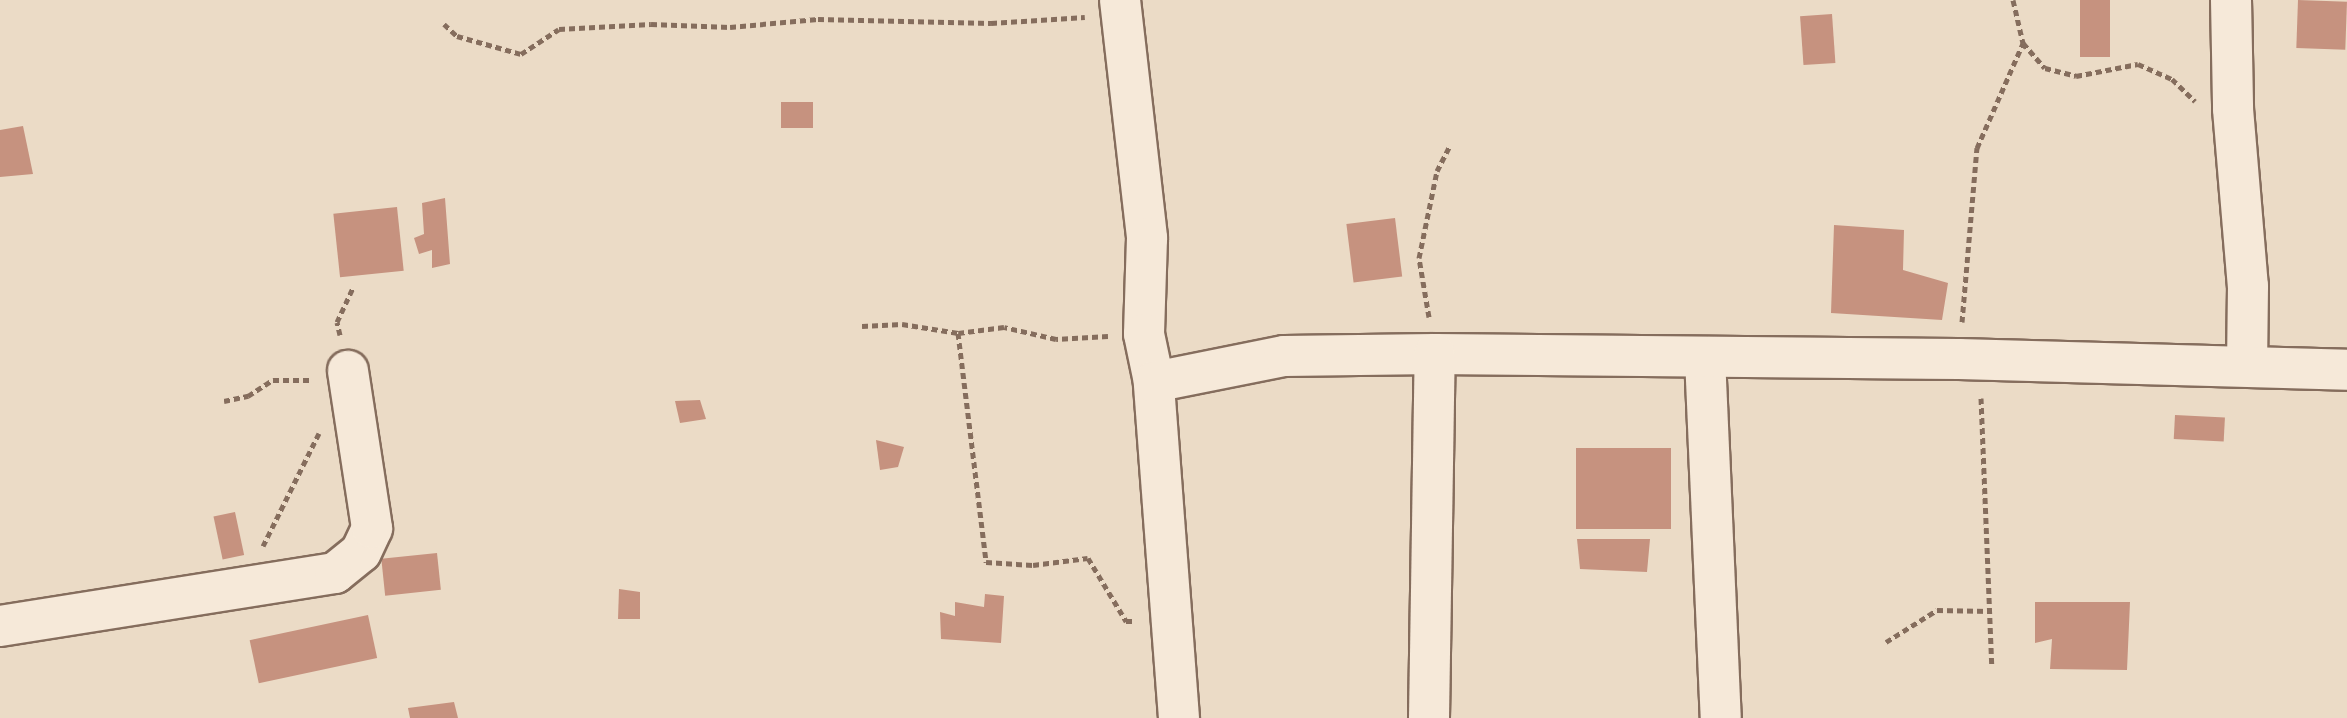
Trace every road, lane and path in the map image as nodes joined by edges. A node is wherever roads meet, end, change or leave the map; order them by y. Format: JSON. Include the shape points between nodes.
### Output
{"nodes":[{"id":1,"x":2013,"y":0,"type":"edge"},
{"id":2,"x":2231,"y":0,"type":"edge"},
{"id":3,"x":1121,"y":8,"type":"edge"},
{"id":4,"x":444,"y":24,"type":"dead end"},
{"id":5,"x":2023,"y":43,"type":"junction"},
{"id":6,"x":2233,"y":109,"type":"junction"},
{"id":7,"x":1450,"y":145,"type":"dead end"},
{"id":8,"x":862,"y":326,"type":"dead end"},
{"id":9,"x":958,"y":333,"type":"junction"},
{"id":10,"x":1144,"y":334,"type":"junction"},
{"id":11,"x":1435,"y":354,"type":"junction"},
{"id":12,"x":1705,"y":357,"type":"junction"},
{"id":13,"x":1969,"y":360,"type":"junction"},
{"id":14,"x":2247,"y":365,"type":"junction"},
{"id":15,"x":2347,"y":370,"type":"edge"},
{"id":16,"x":348,"y":371,"type":"dead end"},
{"id":17,"x":1154,"y":382,"type":"junction"},
{"id":18,"x":322,"y":427,"type":"dead end"},
{"id":19,"x":239,"y":591,"type":"junction"},
{"id":20,"x":1990,"y":611,"type":"junction"},
{"id":21,"x":1170,"y":621,"type":"junction"},
{"id":22,"x":0,"y":626,"type":"edge"},
{"id":23,"x":1886,"y":642,"type":"dead end"},
{"id":24,"x":1992,"y":667,"type":"dead end"},
{"id":25,"x":1179,"y":718,"type":"edge"},
{"id":26,"x":1429,"y":718,"type":"edge"},
{"id":27,"x":1721,"y":718,"type":"edge"}],
"edges":[{"from":1,"to":5,"type":"path"},
{"from":2,"to":6,"type":"street"},
{"from":3,"to":4,"type":"path","via":[[991,23],[818,19],[730,27],[559,29],[521,54],[457,36]]},
{"from":3,"to":10,"type":"street","via":[[1147,238]]},
{"from":5,"to":6,"type":"path","via":[[2045,68],[2076,76],[2138,64],[2172,79],[2204,110]]},
{"from":5,"to":13,"type":"path","via":[[1977,148]]},
{"from":6,"to":14,"type":"street","via":[[2248,286]]},
{"from":7,"to":11,"type":"path","via":[[1437,171],[1419,258]]},
{"from":8,"to":9,"type":"path","via":[[902,324]]},
{"from":9,"to":10,"type":"path","via":[[1004,327],[1056,339]]},
{"from":9,"to":21,"type":"path","via":[[986,562],[1033,565],[1088,558],[1126,621]]},
{"from":10,"to":17,"type":"street"},
{"from":11,"to":12,"type":"street"},
{"from":11,"to":17,"type":"street","via":[[1284,356]]},
{"from":11,"to":26,"type":"street"},
{"from":12,"to":13,"type":"street"},
{"from":12,"to":27,"type":"street"},
{"from":13,"to":14,"type":"street"},
{"from":13,"to":20,"type":"path"},
{"from":14,"to":15,"type":"street"},
{"from":16,"to":19,"type":"street","via":[[372,528],[361,552],[335,573]]},
{"from":17,"to":21,"type":"street"},
{"from":18,"to":19,"type":"path"},
{"from":19,"to":22,"type":"street"},
{"from":20,"to":23,"type":"path","via":[[1937,610]]},
{"from":20,"to":24,"type":"path"},
{"from":21,"to":25,"type":"street"}]}
